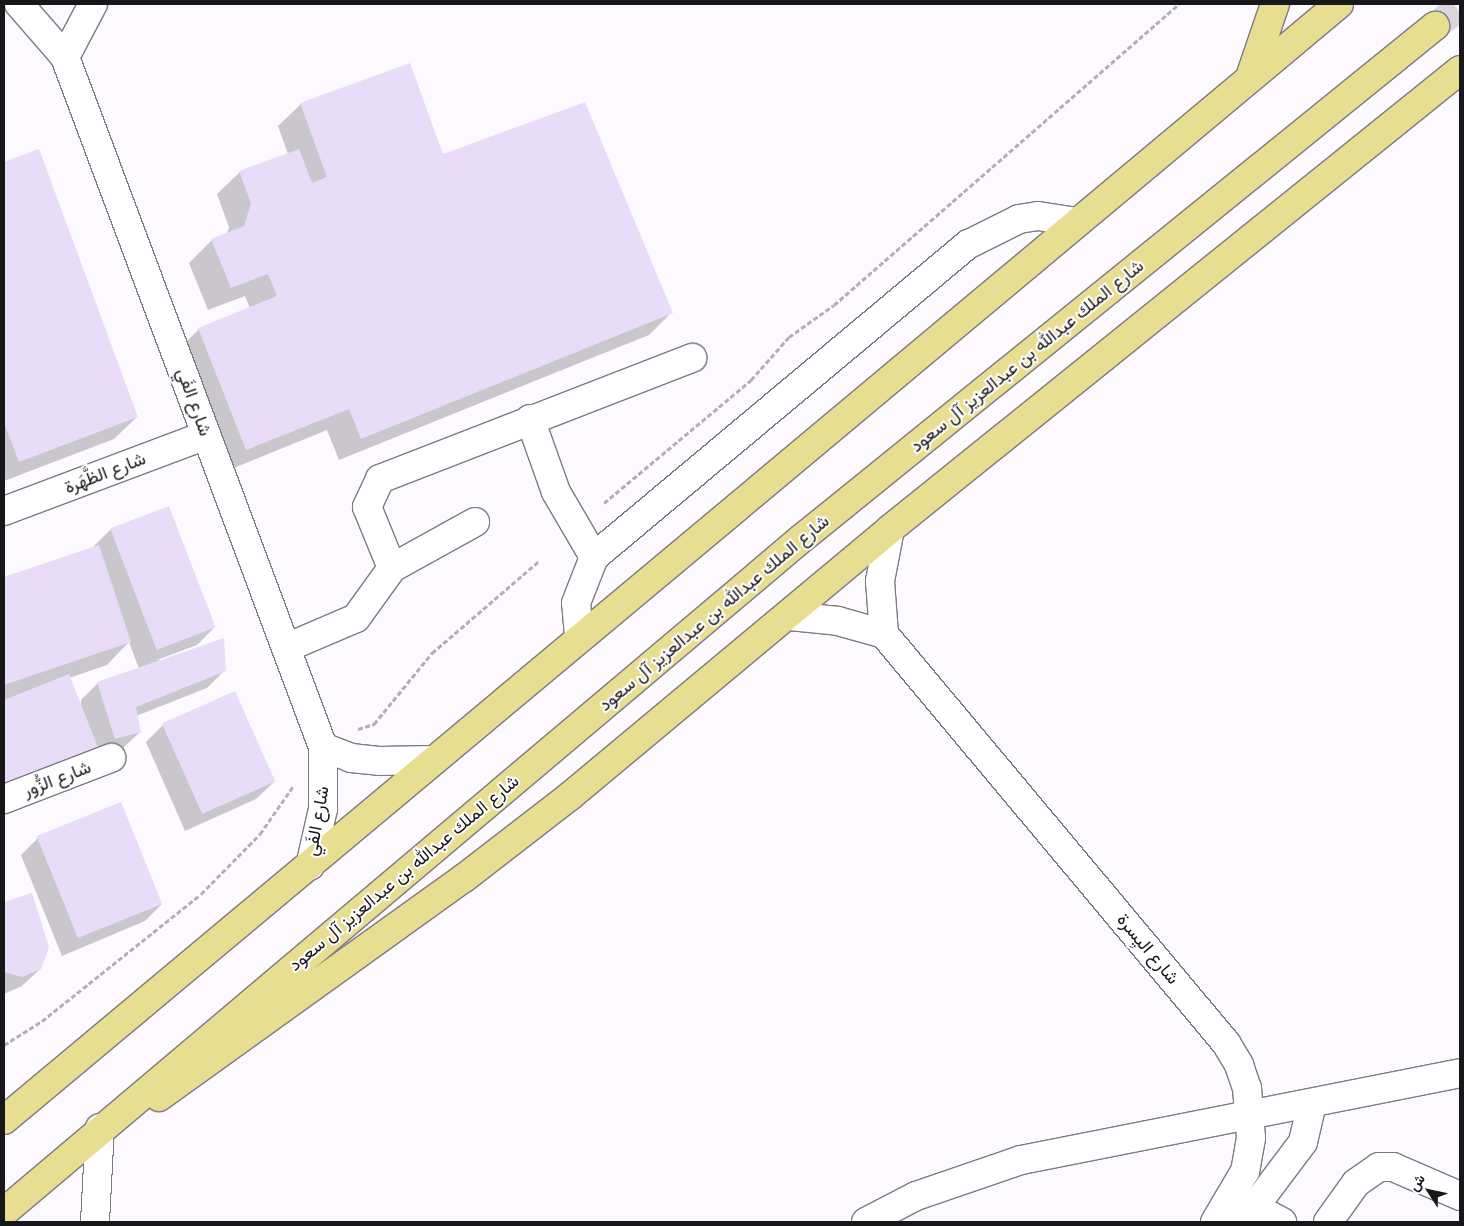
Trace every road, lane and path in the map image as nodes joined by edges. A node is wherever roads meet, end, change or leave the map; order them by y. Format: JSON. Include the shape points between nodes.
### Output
{"nodes":[{"id":1,"x":19,"y":4,"type":"edge"},
{"id":2,"x":93,"y":4,"type":"edge"},
{"id":3,"x":1179,"y":4,"type":"edge"},
{"id":4,"x":1275,"y":4,"type":"edge"},
{"id":5,"x":1339,"y":4,"type":"edge"},
{"id":6,"x":1434,"y":26,"type":"tunnel mouth"},
{"id":7,"x":65,"y":57,"type":"junction"},
{"id":8,"x":1460,"y":70,"type":"edge"},
{"id":9,"x":1250,"y":77,"type":"junction"},
{"id":10,"x":1076,"y":222,"type":"junction"},
{"id":11,"x":692,"y":358,"type":"dead end"},
{"id":12,"x":530,"y":419,"type":"junction"},
{"id":13,"x":206,"y":435,"type":"junction"},
{"id":14,"x":604,"y":503,"type":"dead end"},
{"id":15,"x":4,"y":511,"type":"edge"},
{"id":16,"x":476,"y":522,"type":"dead end"},
{"id":17,"x":890,"y":529,"type":"junction"},
{"id":18,"x":594,"y":557,"type":"junction"},
{"id":19,"x":539,"y":561,"type":"dead end"},
{"id":20,"x":392,"y":568,"type":"junction"},
{"id":21,"x":790,"y":616,"type":"junction"},
{"id":22,"x":884,"y":634,"type":"junction"},
{"id":23,"x":579,"y":636,"type":"junction"},
{"id":24,"x":286,"y":648,"type":"junction"},
{"id":25,"x":374,"y":724,"type":"dead end"},
{"id":26,"x":323,"y":747,"type":"junction"},
{"id":27,"x":111,"y":758,"type":"dead end"},
{"id":28,"x":434,"y":760,"type":"junction"},
{"id":29,"x":4,"y":799,"type":"edge"},
{"id":30,"x":279,"y":810,"type":"dead end"},
{"id":31,"x":310,"y":866,"type":"junction"},
{"id":32,"x":4,"y":1044,"type":"edge"},
{"id":33,"x":1460,"y":1074,"type":"edge"},
{"id":34,"x":1312,"y":1103,"type":"junction"},
{"id":35,"x":1250,"y":1113,"type":"junction"},
{"id":36,"x":4,"y":1120,"type":"edge"},
{"id":37,"x":100,"y":1128,"type":"junction"},
{"id":38,"x":1460,"y":1196,"type":"edge"},
{"id":39,"x":1244,"y":1208,"type":"edge"},
{"id":40,"x":4,"y":1212,"type":"edge"},
{"id":41,"x":95,"y":1222,"type":"edge"},
{"id":42,"x":866,"y":1222,"type":"edge"},
{"id":43,"x":1215,"y":1222,"type":"edge"},
{"id":44,"x":1282,"y":1222,"type":"edge"},
{"id":45,"x":1328,"y":1222,"type":"edge"}],
"edges":[{"from":1,"to":7,"type":"street","name":"شارع الفَي"},
{"from":2,"to":7,"type":"street"},
{"from":3,"to":14,"type":"path","via":[[834,305],[789,337],[751,380]]},
{"from":4,"to":9,"type":"main road"},
{"from":5,"to":9,"type":"main road"},
{"from":6,"to":37,"type":"main road","name":"شارع الملك عبدالله بن عبدالعزيز آل سعود","via":[[801,539]]},
{"from":7,"to":13,"type":"street","name":"شارع الفَي"},
{"from":8,"to":17,"type":"main road"},
{"from":9,"to":10,"type":"main road"},
{"from":10,"to":18,"type":"street","via":[[1058,218],[1019,219],[969,244]]},
{"from":10,"to":23,"type":"main road"},
{"from":11,"to":12,"type":"street"},
{"from":12,"to":18,"type":"street","via":[[552,484]]},
{"from":12,"to":20,"type":"street","via":[[388,474],[373,486],[369,516]]},
{"from":13,"to":15,"type":"street","name":"شارع الظَّهَرة"},
{"from":13,"to":24,"type":"street","name":"شارع الفَي"},
{"from":16,"to":20,"type":"street"},
{"from":17,"to":21,"type":"main road"},
{"from":17,"to":22,"type":"street","via":[[880,581]]},
{"from":18,"to":23,"type":"street","via":[[576,603]]},
{"from":19,"to":25,"type":"path","via":[[432,654]]},
{"from":20,"to":24,"type":"street","via":[[356,618]]},
{"from":21,"to":22,"type":"street","via":[[838,621]]},
{"from":21,"to":37,"type":"main road","via":[[464,878],[192,1076]]},
{"from":22,"to":35,"type":"street","name":"شارع اليِسرة","via":[[1226,1043],[1239,1065]]},
{"from":23,"to":28,"type":"main road"},
{"from":24,"to":26,"type":"street","name":"شارع الفَي"},
{"from":26,"to":28,"type":"street","via":[[351,758]]},
{"from":26,"to":31,"type":"street","name":"شارع الفَي","via":[[323,809]]},
{"from":27,"to":29,"type":"street","name":"شارع الزُّور"},
{"from":28,"to":31,"type":"main road"},
{"from":30,"to":32,"type":"path","via":[[201,894],[42,1021]]},
{"from":31,"to":36,"type":"main road"},
{"from":33,"to":34,"type":"street"},
{"from":34,"to":35,"type":"street"},
{"from":34,"to":39,"type":"street","via":[[1303,1142]]},
{"from":35,"to":39,"type":"street","name":"شارع اليِسرة"},
{"from":35,"to":42,"type":"street","via":[[1021,1160],[916,1196]]},
{"from":37,"to":40,"type":"main road","name":"شارع الملك عبدالله بن عبدالعزيز آل سعود"},
{"from":37,"to":41,"type":"street"},
{"from":38,"to":45,"type":"street","via":[[1393,1166],[1379,1167],[1356,1183]]},
{"from":39,"to":43,"type":"street"},
{"from":39,"to":44,"type":"street"}]}
